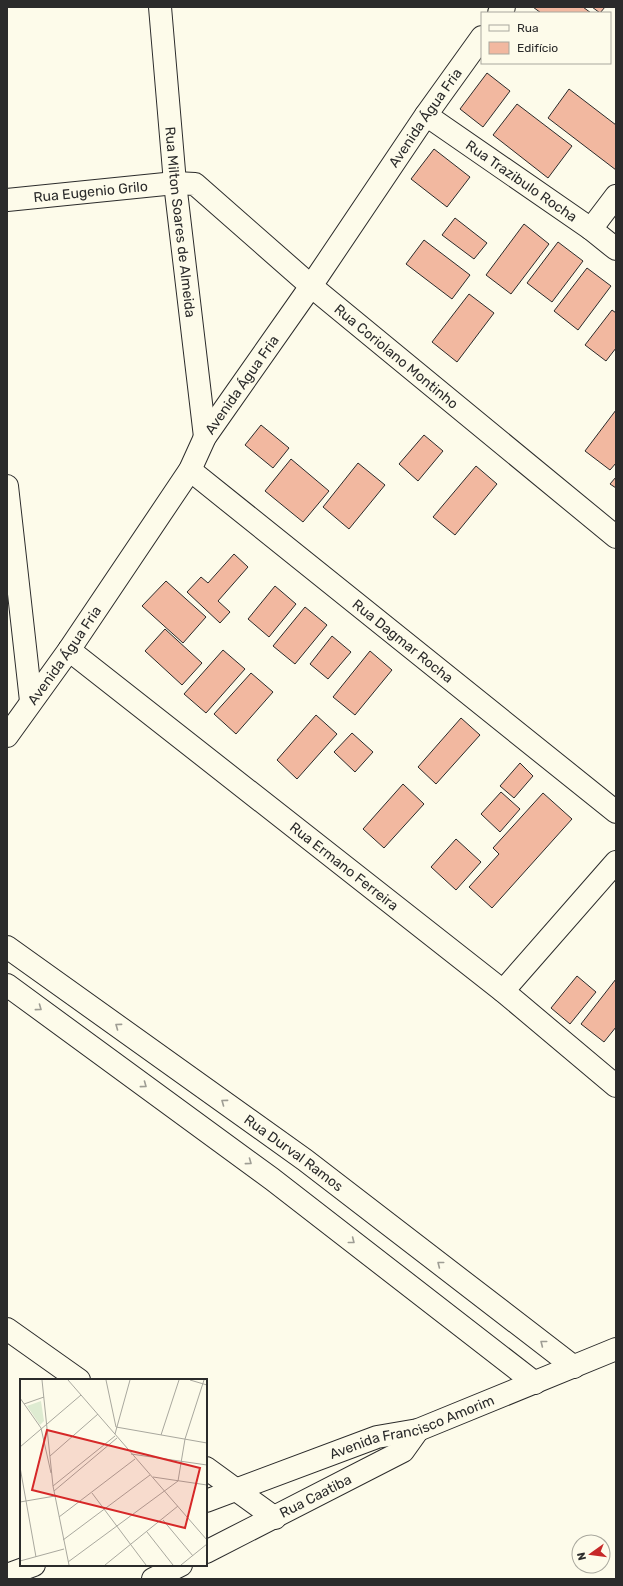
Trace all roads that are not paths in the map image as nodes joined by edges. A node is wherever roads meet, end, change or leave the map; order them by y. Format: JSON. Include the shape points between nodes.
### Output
{"nodes":[{"id":1,"x":160,"y":7,"type":"edge"},
{"id":2,"x":481,"y":38,"type":"edge"},
{"id":3,"x":426,"y":115,"type":"junction"},
{"id":4,"x":175,"y":183,"type":"junction"},
{"id":5,"x":616,"y":196,"type":"edge"},
{"id":6,"x":7,"y":200,"type":"edge"},
{"id":7,"x":591,"y":229,"type":"junction"},
{"id":8,"x":616,"y":249,"type":"edge"},
{"id":9,"x":311,"y":286,"type":"junction"},
{"id":10,"x":206,"y":437,"type":"junction"},
{"id":11,"x":190,"y":470,"type":"junction"},
{"id":12,"x":7,"y":486,"type":"edge"},
{"id":13,"x":616,"y":537,"type":"edge"},
{"id":14,"x":69,"y":650,"type":"junction"},
{"id":15,"x":31,"y":701,"type":"junction"},
{"id":16,"x":7,"y":736,"type":"edge"},
{"id":17,"x":616,"y":812,"type":"edge"},
{"id":18,"x":616,"y":862,"type":"edge"},
{"id":19,"x":7,"y":947,"type":"edge"},
{"id":20,"x":7,"y":985,"type":"edge"},
{"id":21,"x":503,"y":991,"type":"junction"},
{"id":22,"x":616,"y":1086,"type":"edge"},
{"id":23,"x":7,"y":1329,"type":"edge"},
{"id":24,"x":616,"y":1349,"type":"edge"},
{"id":25,"x":574,"y":1367,"type":"junction"},
{"id":26,"x":78,"y":1379,"type":"edge"},
{"id":27,"x":535,"y":1383,"type":"junction"},
{"id":28,"x":418,"y":1430,"type":"junction"},
{"id":29,"x":207,"y":1469,"type":"edge"},
{"id":30,"x":236,"y":1490,"type":"junction"},
{"id":31,"x":207,"y":1501,"type":"edge"},
{"id":32,"x":275,"y":1518,"type":"junction"},
{"id":33,"x":207,"y":1552,"type":"edge"},
{"id":34,"x":31,"y":1566,"type":"edge"},
{"id":35,"x":179,"y":1566,"type":"edge"},
{"id":36,"x":7,"y":1575,"type":"edge"},
{"id":37,"x":153,"y":1579,"type":"edge"}],
"edges":[{"from":1,"to":4,"type":"street","name":"Rua Milton Soares de Almeida"},
{"from":2,"to":3,"type":"street","name":"Avenida Água Fria"},
{"from":3,"to":7,"type":"street","name":"Rua Trazibulo Rocha"},
{"from":3,"to":9,"type":"street","name":"Avenida Água Fria"},
{"from":4,"to":6,"type":"street","name":"Rua Eugenio Grilo"},
{"from":4,"to":9,"type":"street","name":"Rua Coriolano Montinho","via":[[195,184]]},
{"from":4,"to":10,"type":"street","name":"Rua Milton Soares de Almeida"},
{"from":5,"to":7,"type":"street"},
{"from":7,"to":8,"type":"street","name":"Rua Trazibulo Rocha"},
{"from":9,"to":10,"type":"street","name":"Avenida Água Fria"},
{"from":9,"to":13,"type":"street","name":"Rua Coriolano Montinho"},
{"from":10,"to":11,"type":"street","name":"Avenida Água Fria"},
{"from":11,"to":14,"type":"street","name":"Avenida Água Fria"},
{"from":11,"to":17,"type":"street","name":"Rua Dagmar Rocha"},
{"from":12,"to":15,"type":"street"},
{"from":14,"to":15,"type":"street","name":"Avenida Água Fria"},
{"from":14,"to":21,"type":"street","name":"Rua Ermano Ferreira"},
{"from":15,"to":16,"type":"street","name":"Avenida Água Fria"},
{"from":18,"to":21,"type":"street"},
{"from":25,"to":19,"type":"street","name":"Rua Durval Ramos","one_way":true,"via":[[305,1160]]},
{"from":20,"to":27,"type":"street","one_way":true,"via":[[272,1179]]},
{"from":21,"to":22,"type":"street","name":"Rua Ermano Ferreira"},
{"from":23,"to":26,"type":"street"},
{"from":24,"to":25,"type":"street","name":"Avenida Francisco Amorim"},
{"from":25,"to":27,"type":"street","name":"Avenida Francisco Amorim"},
{"from":27,"to":28,"type":"street","name":"Avenida Francisco Amorim"},
{"from":28,"to":30,"type":"street","name":"Avenida Francisco Amorim","via":[[377,1437]]},
{"from":28,"to":32,"type":"street","name":"Rua Caatiba","via":[[403,1451]]},
{"from":29,"to":30,"type":"street"},
{"from":30,"to":31,"type":"street","name":"Avenida Francisco Amorim"},
{"from":30,"to":32,"type":"street"},
{"from":32,"to":33,"type":"street","name":"Rua Caatiba"},
{"from":34,"to":36,"type":"street"},
{"from":35,"to":37,"type":"street"}]}
